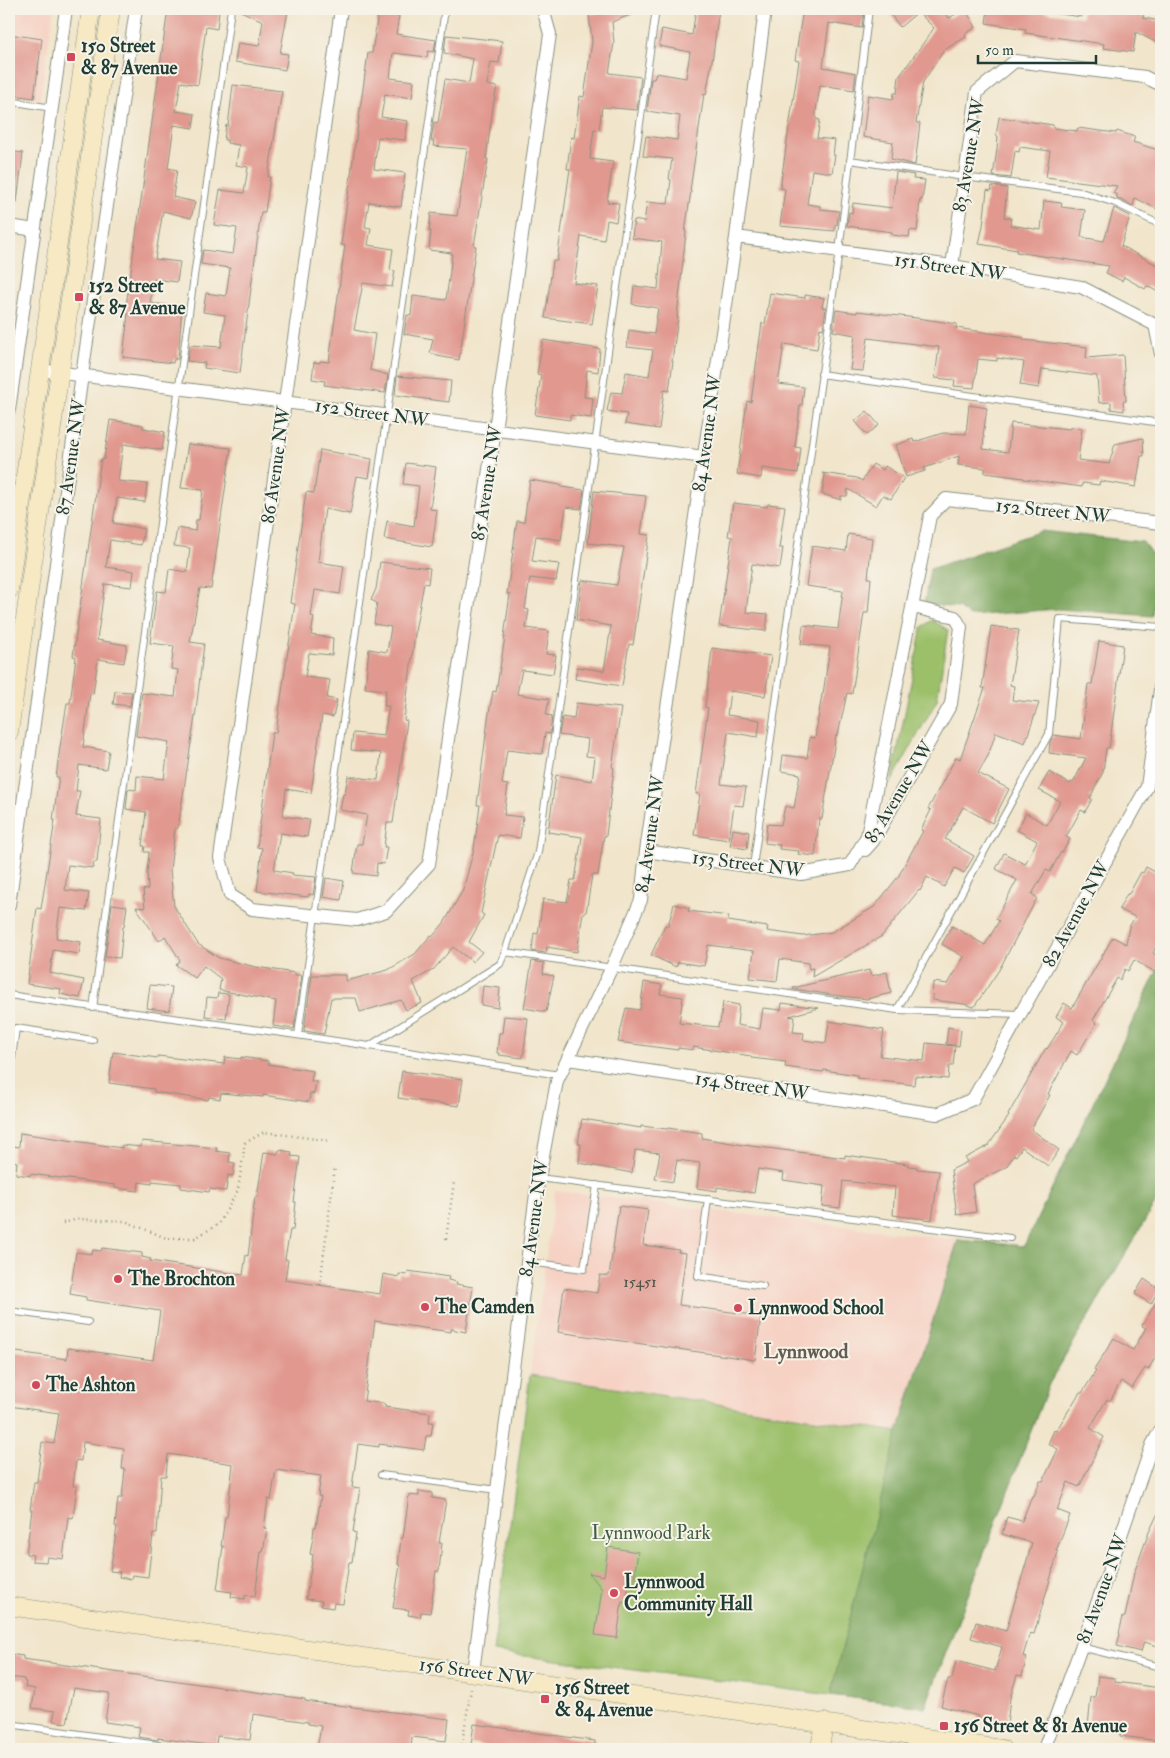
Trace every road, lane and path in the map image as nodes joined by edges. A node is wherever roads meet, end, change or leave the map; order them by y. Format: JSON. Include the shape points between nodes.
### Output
{"nodes":[{"id":1,"x":66,"y":9,"type":"edge"},
{"id":2,"x":91,"y":9,"type":"edge"},
{"id":3,"x":111,"y":9,"type":"edge"},
{"id":4,"x":136,"y":9,"type":"edge"},
{"id":5,"x":232,"y":9,"type":"edge"},
{"id":6,"x":340,"y":9,"type":"edge"},
{"id":7,"x":445,"y":9,"type":"edge"},
{"id":8,"x":543,"y":9,"type":"edge"},
{"id":9,"x":656,"y":9,"type":"edge"},
{"id":10,"x":765,"y":9,"type":"edge"},
{"id":11,"x":870,"y":9,"type":"edge"},
{"id":12,"x":1161,"y":85,"type":"edge"},
{"id":13,"x":9,"y":101,"type":"edge"},
{"id":14,"x":52,"y":108,"type":"junction"},
{"id":15,"x":850,"y":160,"type":"junction"},
{"id":16,"x":964,"y":177,"type":"junction"},
{"id":17,"x":1161,"y":225,"type":"edge"},
{"id":18,"x":9,"y":226,"type":"edge"},
{"id":19,"x":35,"y":230,"type":"junction"},
{"id":20,"x":736,"y":237,"type":"junction"},
{"id":21,"x":839,"y":251,"type":"junction"},
{"id":22,"x":952,"y":266,"type":"junction"},
{"id":23,"x":1161,"y":354,"type":"edge"},
{"id":24,"x":40,"y":370,"type":"junction"},
{"id":25,"x":60,"y":373,"type":"junction"},
{"id":26,"x":822,"y":374,"type":"junction"},
{"id":27,"x":11,"y":375,"type":"edge"},
{"id":28,"x":82,"y":375,"type":"junction"},
{"id":29,"x":179,"y":388,"type":"junction"},
{"id":30,"x":285,"y":401,"type":"junction"},
{"id":31,"x":9,"y":410,"type":"edge"},
{"id":32,"x":386,"y":415,"type":"junction"},
{"id":33,"x":1161,"y":423,"type":"edge"},
{"id":34,"x":495,"y":430,"type":"junction"},
{"id":35,"x":596,"y":443,"type":"junction"},
{"id":36,"x":704,"y":457,"type":"junction"},
{"id":37,"x":946,"y":499,"type":"joint"},
{"id":38,"x":1161,"y":523,"type":"edge"},
{"id":39,"x":9,"y":590,"type":"edge"},
{"id":40,"x":913,"y":607,"type":"junction"},
{"id":41,"x":1161,"y":627,"type":"edge"},
{"id":42,"x":1161,"y":682,"type":"edge"},
{"id":43,"x":9,"y":732,"type":"edge"},
{"id":44,"x":646,"y":851,"type":"junction"},
{"id":45,"x":850,"y":865,"type":"junction"},
{"id":46,"x":753,"y":867,"type":"junction"},
{"id":47,"x":9,"y":905,"type":"edge"},
{"id":48,"x":316,"y":915,"type":"junction"},
{"id":49,"x":506,"y":952,"type":"junction"},
{"id":50,"x":612,"y":967,"type":"junction"},
{"id":51,"x":9,"y":995,"type":"edge"},
{"id":52,"x":93,"y":1008,"type":"junction"},
{"id":53,"x":897,"y":1010,"type":"junction"},
{"id":54,"x":1021,"y":1014,"type":"junction"},
{"id":55,"x":298,"y":1035,"type":"junction"},
{"id":56,"x":93,"y":1040,"type":"dead end"},
{"id":57,"x":369,"y":1046,"type":"junction"},
{"id":58,"x":568,"y":1059,"type":"junction"},
{"id":59,"x":560,"y":1075,"type":"junction"},
{"id":60,"x":9,"y":1080,"type":"edge"},
{"id":61,"x":937,"y":1114,"type":"joint"},
{"id":62,"x":331,"y":1141,"type":"dead end"},
{"id":63,"x":335,"y":1166,"type":"dead end"},
{"id":64,"x":539,"y":1178,"type":"junction"},
{"id":65,"x":454,"y":1182,"type":"dead end"},
{"id":66,"x":597,"y":1185,"type":"junction"},
{"id":67,"x":708,"y":1199,"type":"junction"},
{"id":68,"x":63,"y":1223,"type":"dead end"},
{"id":69,"x":1010,"y":1238,"type":"dead end"},
{"id":70,"x":446,"y":1239,"type":"dead end"},
{"id":71,"x":528,"y":1262,"type":"junction"},
{"id":72,"x":320,"y":1285,"type":"dead end"},
{"id":73,"x":764,"y":1286,"type":"dead end"},
{"id":74,"x":9,"y":1310,"type":"edge"},
{"id":75,"x":88,"y":1322,"type":"dead end"},
{"id":76,"x":1161,"y":1429,"type":"edge"},
{"id":77,"x":381,"y":1475,"type":"dead end"},
{"id":78,"x":498,"y":1490,"type":"junction"},
{"id":79,"x":9,"y":1606,"type":"edge"},
{"id":80,"x":1081,"y":1647,"type":"junction"},
{"id":81,"x":1161,"y":1667,"type":"edge"},
{"id":82,"x":473,"y":1672,"type":"junction"},
{"id":83,"x":824,"y":1722,"type":"junction"},
{"id":84,"x":9,"y":1724,"type":"edge"},
{"id":85,"x":186,"y":1749,"type":"edge"},
{"id":86,"x":461,"y":1749,"type":"edge"},
{"id":87,"x":820,"y":1749,"type":"edge"},
{"id":88,"x":1002,"y":1749,"type":"edge"},
{"id":89,"x":1044,"y":1749,"type":"edge"}],
"edges":[{"from":1,"to":14,"type":"street"},
{"from":2,"to":24,"type":"main road"},
{"from":3,"to":25,"type":"main road","name":"87 Avenue NW"},
{"from":4,"to":28,"type":"street","name":"87 Avenue NW"},
{"from":5,"to":29,"type":"lane"},
{"from":6,"to":30,"type":"street","name":"86 Avenue NW"},
{"from":7,"to":32,"type":"lane"},
{"from":8,"to":34,"type":"street","name":"85 Avenue NW","via":[[550,34]]},
{"from":9,"to":35,"type":"lane"},
{"from":10,"to":20,"type":"street","name":"84 Avenue NW"},
{"from":11,"to":15,"type":"lane"},
{"from":12,"to":16,"type":"street","name":"83 Avenue NW","via":[[1146,77],[1015,61],[977,92]]},
{"from":13,"to":14,"type":"lane"},
{"from":14,"to":19,"type":"street"},
{"from":15,"to":16,"type":"lane"},
{"from":15,"to":21,"type":"lane"},
{"from":16,"to":17,"type":"lane","via":[[1082,192],[1115,203]]},
{"from":16,"to":22,"type":"street","name":"83 Avenue NW"},
{"from":18,"to":19,"type":"street"},
{"from":19,"to":27,"type":"street"},
{"from":20,"to":21,"type":"street","name":"151 Street NW"},
{"from":20,"to":36,"type":"street","name":"84 Avenue NW"},
{"from":21,"to":22,"type":"street","name":"151 Street NW"},
{"from":21,"to":26,"type":"lane"},
{"from":22,"to":23,"type":"street","name":"151 Street NW","via":[[1081,287],[1155,325]]},
{"from":24,"to":25,"type":"street","name":"152 Street NW"},
{"from":24,"to":39,"type":"main road"},
{"from":25,"to":28,"type":"street","name":"152 Street NW"},
{"from":25,"to":43,"type":"main road","name":"87 Avenue NW"},
{"from":26,"to":33,"type":"lane"},
{"from":26,"to":46,"type":"lane"},
{"from":27,"to":31,"type":"street"},
{"from":28,"to":29,"type":"street","name":"152 Street NW"},
{"from":28,"to":47,"type":"street","name":"87 Avenue NW"},
{"from":29,"to":30,"type":"street","name":"152 Street NW"},
{"from":29,"to":52,"type":"lane"},
{"from":30,"to":32,"type":"street","name":"152 Street NW"},
{"from":30,"to":48,"type":"street","name":"86 Avenue NW","via":[[220,858],[230,895],[252,909]]},
{"from":32,"to":34,"type":"street","name":"152 Street NW"},
{"from":32,"to":48,"type":"lane"},
{"from":34,"to":35,"type":"street","name":"152 Street NW"},
{"from":34,"to":48,"type":"street","name":"85 Avenue NW","via":[[429,864],[386,911],[357,920]]},
{"from":35,"to":36,"type":"street","name":"152 Street NW"},
{"from":35,"to":49,"type":"lane","via":[[538,852]]},
{"from":36,"to":44,"type":"street","name":"84 Avenue NW"},
{"from":37,"to":38,"type":"street","name":"152 Street NW"},
{"from":37,"to":40,"type":"street","name":"83 Avenue NW","via":[[930,516]]},
{"from":40,"to":45,"type":"street","name":"83 Avenue NW","via":[[867,836]]},
{"from":40,"to":45,"type":"street","name":"83 Avenue NW","via":[[955,617],[961,627],[951,704],[873,841]]},
{"from":41,"to":53,"type":"lane","via":[[1060,619],[1049,734]]},
{"from":42,"to":54,"type":"street","name":"82 Avenue NW","via":[[1147,787]]},
{"from":44,"to":46,"type":"street","name":"153 Street NW"},
{"from":44,"to":50,"type":"street","name":"84 Avenue NW","via":[[641,900]]},
{"from":45,"to":46,"type":"street","name":"153 Street NW","via":[[802,874]]},
{"from":48,"to":55,"type":"lane"},
{"from":49,"to":50,"type":"lane"},
{"from":49,"to":57,"type":"lane","via":[[500,964]]},
{"from":50,"to":53,"type":"lane"},
{"from":50,"to":58,"type":"street","name":"84 Avenue NW"},
{"from":51,"to":52,"type":"lane"},
{"from":52,"to":55,"type":"lane"},
{"from":53,"to":54,"type":"lane"},
{"from":54,"to":61,"type":"street","name":"82 Avenue NW","via":[[973,1099]]},
{"from":55,"to":57,"type":"lane"},
{"from":56,"to":60,"type":"lane","via":[[16,1028]]},
{"from":57,"to":59,"type":"lane"},
{"from":58,"to":59,"type":"street","name":"84 Avenue NW"},
{"from":58,"to":61,"type":"street","name":"154 Street NW"},
{"from":59,"to":64,"type":"street","name":"84 Avenue NW"},
{"from":62,"to":68,"type":"path","via":[[264,1132],[245,1143],[238,1190],[219,1224],[195,1238],[166,1238],[125,1221],[78,1218]]},
{"from":63,"to":72,"type":"path"},
{"from":64,"to":66,"type":"lane"},
{"from":64,"to":71,"type":"street","name":"84 Avenue NW"},
{"from":65,"to":70,"type":"path"},
{"from":66,"to":67,"type":"lane"},
{"from":66,"to":71,"type":"lane","via":[[584,1269]]},
{"from":67,"to":69,"type":"lane"},
{"from":67,"to":73,"type":"lane","via":[[698,1276]]},
{"from":71,"to":78,"type":"street","name":"84 Avenue NW"},
{"from":74,"to":75,"type":"lane"},
{"from":76,"to":80,"type":"street","name":"81 Avenue NW","via":[[1152,1444]]},
{"from":77,"to":78,"type":"lane"},
{"from":78,"to":82,"type":"street","name":"84 Avenue NW"},
{"from":79,"to":82,"type":"main road","name":"156 Street NW"},
{"from":80,"to":81,"type":"lane"},
{"from":80,"to":89,"type":"street","name":"81 Avenue NW"},
{"from":82,"to":83,"type":"main road","name":"156 Street NW"},
{"from":82,"to":86,"type":"path"},
{"from":83,"to":87,"type":"main road"},
{"from":83,"to":88,"type":"main road","name":"156 Street NW"},
{"from":84,"to":85,"type":"lane"}]}
